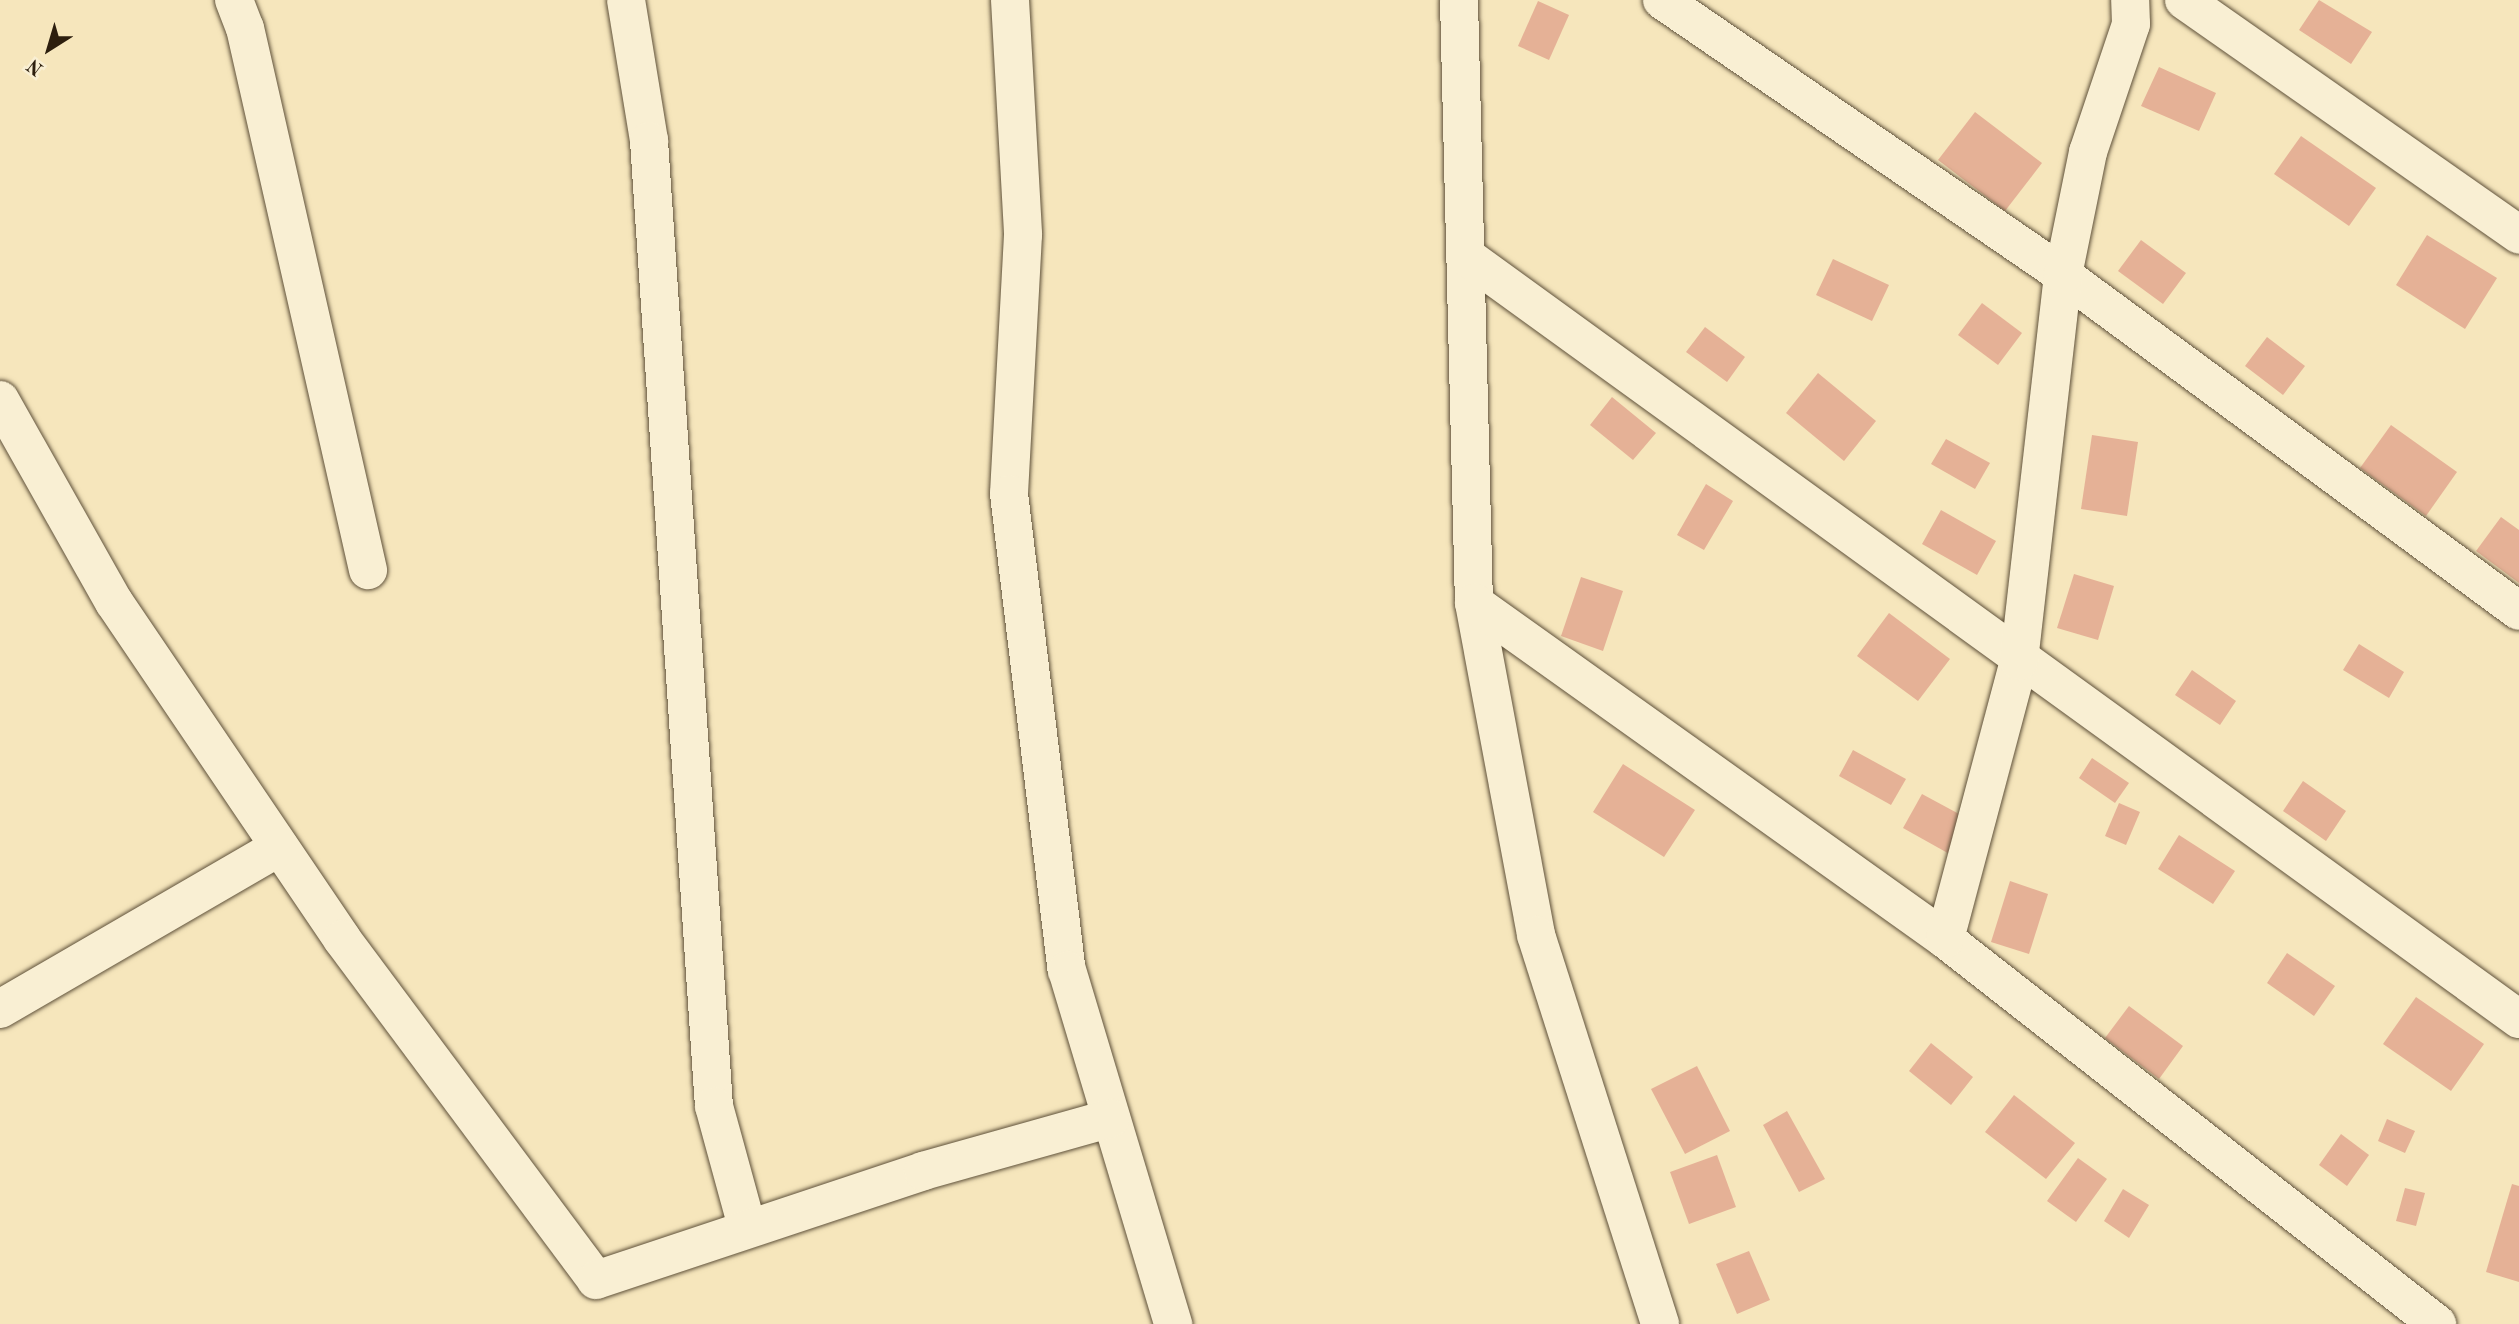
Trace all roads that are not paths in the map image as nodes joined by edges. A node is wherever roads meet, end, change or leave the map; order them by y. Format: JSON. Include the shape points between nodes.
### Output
{"nodes":[{"id":1,"x":234,"y":0,"type":"edge"},
{"id":2,"x":626,"y":0,"type":"edge"},
{"id":3,"x":1010,"y":0,"type":"edge"},
{"id":4,"x":1459,"y":0,"type":"edge"},
{"id":5,"x":1662,"y":0,"type":"edge"},
{"id":6,"x":2130,"y":0,"type":"edge"},
{"id":7,"x":2184,"y":0,"type":"edge"},
{"id":8,"x":2519,"y":235,"type":"edge"},
{"id":9,"x":1467,"y":257,"type":"junction"},
{"id":10,"x":2063,"y":275,"type":"junction"},
{"id":11,"x":0,"y":400,"type":"edge"},
{"id":12,"x":368,"y":570,"type":"dead end"},
{"id":13,"x":1474,"y":603,"type":"junction"},
{"id":14,"x":2519,"y":611,"type":"edge"},
{"id":15,"x":2019,"y":661,"type":"junction"},
{"id":16,"x":280,"y":847,"type":"junction"},
{"id":17,"x":1945,"y":939,"type":"junction"},
{"id":18,"x":0,"y":1009,"type":"edge"},
{"id":19,"x":2519,"y":1019,"type":"edge"},
{"id":20,"x":1111,"y":1118,"type":"junction"},
{"id":21,"x":747,"y":1227,"type":"junction"},
{"id":22,"x":1173,"y":1324,"type":"edge"},
{"id":23,"x":1660,"y":1324,"type":"edge"},
{"id":24,"x":2437,"y":1324,"type":"edge"}],
"edges":[{"from":1,"to":12,"type":"street","via":[[245,28]]},
{"from":2,"to":21,"type":"street","via":[[649,141],[714,1106]]},
{"from":3,"to":20,"type":"street","via":[[1023,235],[1009,494],[1067,970]]},
{"from":4,"to":9,"type":"street"},
{"from":5,"to":10,"type":"street"},
{"from":6,"to":10,"type":"street","via":[[2131,24],[2088,152]]},
{"from":7,"to":8,"type":"street"},
{"from":9,"to":13,"type":"street"},
{"from":9,"to":15,"type":"street"},
{"from":10,"to":14,"type":"street"},
{"from":10,"to":15,"type":"street"},
{"from":11,"to":16,"type":"street","via":[[114,602]]},
{"from":13,"to":17,"type":"street"},
{"from":13,"to":23,"type":"street","via":[[1536,935]]},
{"from":15,"to":17,"type":"street"},
{"from":15,"to":19,"type":"street"},
{"from":16,"to":18,"type":"street"},
{"from":16,"to":21,"type":"street","via":[[342,939],[596,1280]]},
{"from":17,"to":24,"type":"street"},
{"from":20,"to":21,"type":"street"},
{"from":20,"to":22,"type":"street"}]}
